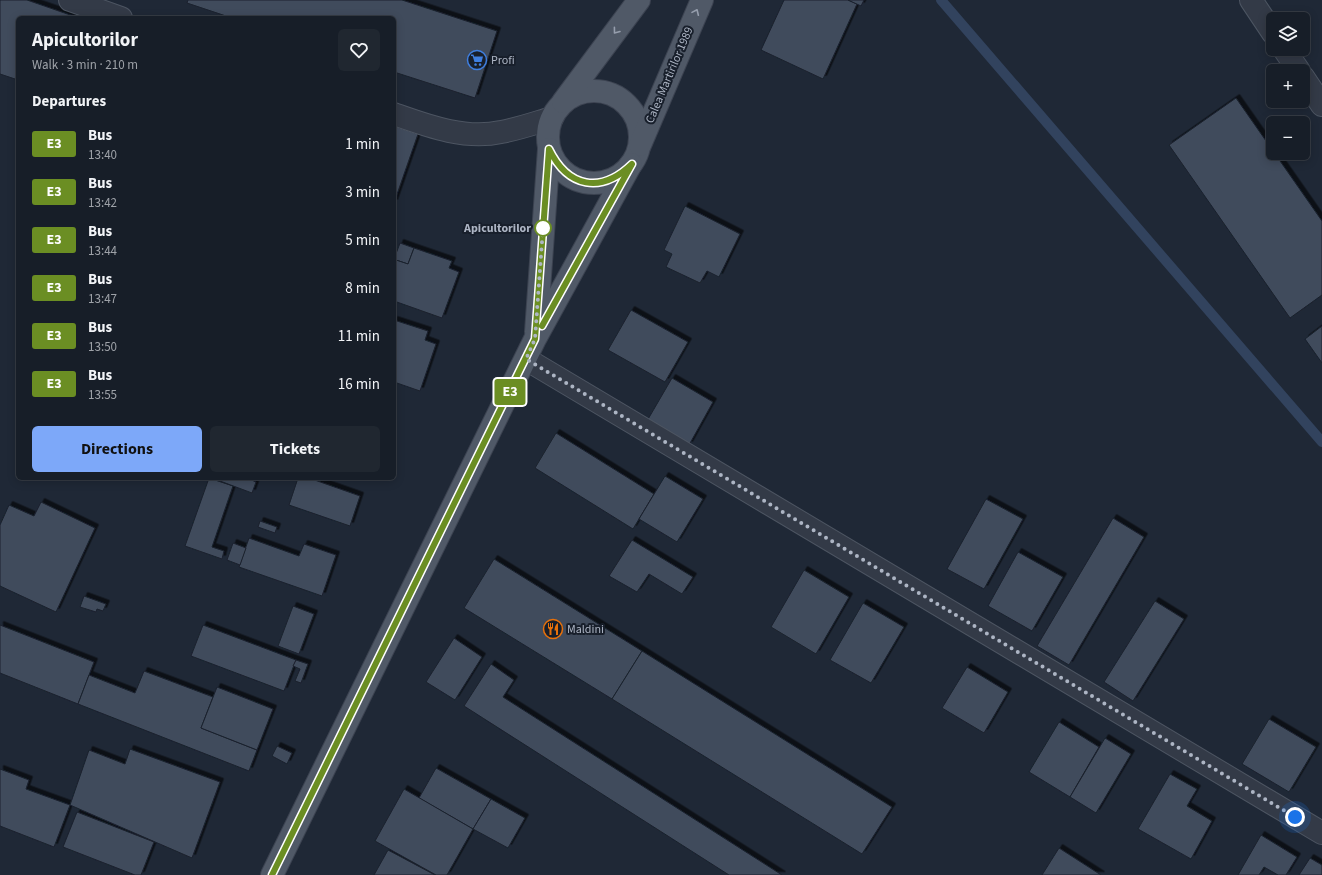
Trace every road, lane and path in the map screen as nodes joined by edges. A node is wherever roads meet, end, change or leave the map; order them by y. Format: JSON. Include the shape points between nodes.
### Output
{"nodes":[{"id":1,"x":70,"y":0,"type":"edge"},
{"id":2,"x":639,"y":0,"type":"edge"},
{"id":3,"x":702,"y":0,"type":"edge"},
{"id":4,"x":1251,"y":0,"type":"edge"},
{"id":5,"x":115,"y":16,"type":"edge"},
{"id":6,"x":1266,"y":22,"type":"edge"},
{"id":7,"x":1310,"y":87,"type":"edge"},
{"id":8,"x":1322,"y":105,"type":"edge"},
{"id":9,"x":556,"y":111,"type":"junction"},
{"id":10,"x":396,"y":115,"type":"edge"},
{"id":11,"x":549,"y":149,"type":"junction"},
{"id":12,"x":634,"y":157,"type":"junction"},
{"id":13,"x":535,"y":339,"type":"junction"},
{"id":14,"x":526,"y":359,"type":"junction"},
{"id":15,"x":1322,"y":833,"type":"edge"},
{"id":16,"x":272,"y":875,"type":"edge"}],
"edges":[{"from":1,"to":5,"type":"street"},
{"from":2,"to":9,"type":"main road","one_way":true},
{"from":12,"to":3,"type":"main road","name":"Calea Martirilor 1989","one_way":true},
{"from":4,"to":6,"type":"street"},
{"from":7,"to":8,"type":"street"},
{"from":9,"to":10,"type":"street","via":[[500,132],[468,133],[437,129]]},
{"from":9,"to":11,"type":"main road","via":[[548,132]]},
{"from":9,"to":12,"type":"main road","via":[[573,96],[588,91],[604,92],[619,99],[630,109],[638,123],[640,137]]},
{"from":11,"to":12,"type":"main road","via":[[556,163],[567,174],[581,181],[595,183],[621,174]]},
{"from":11,"to":13,"type":"main road","name":"Calea Martirilor 1989"},
{"from":12,"to":13,"type":"main road","name":"Calea Martirilor 1989"},
{"from":13,"to":14,"type":"main road","name":"Calea Martirilor 1989"},
{"from":14,"to":15,"type":"street"},
{"from":14,"to":16,"type":"main road","name":"Calea Martirilor 1989"}]}
